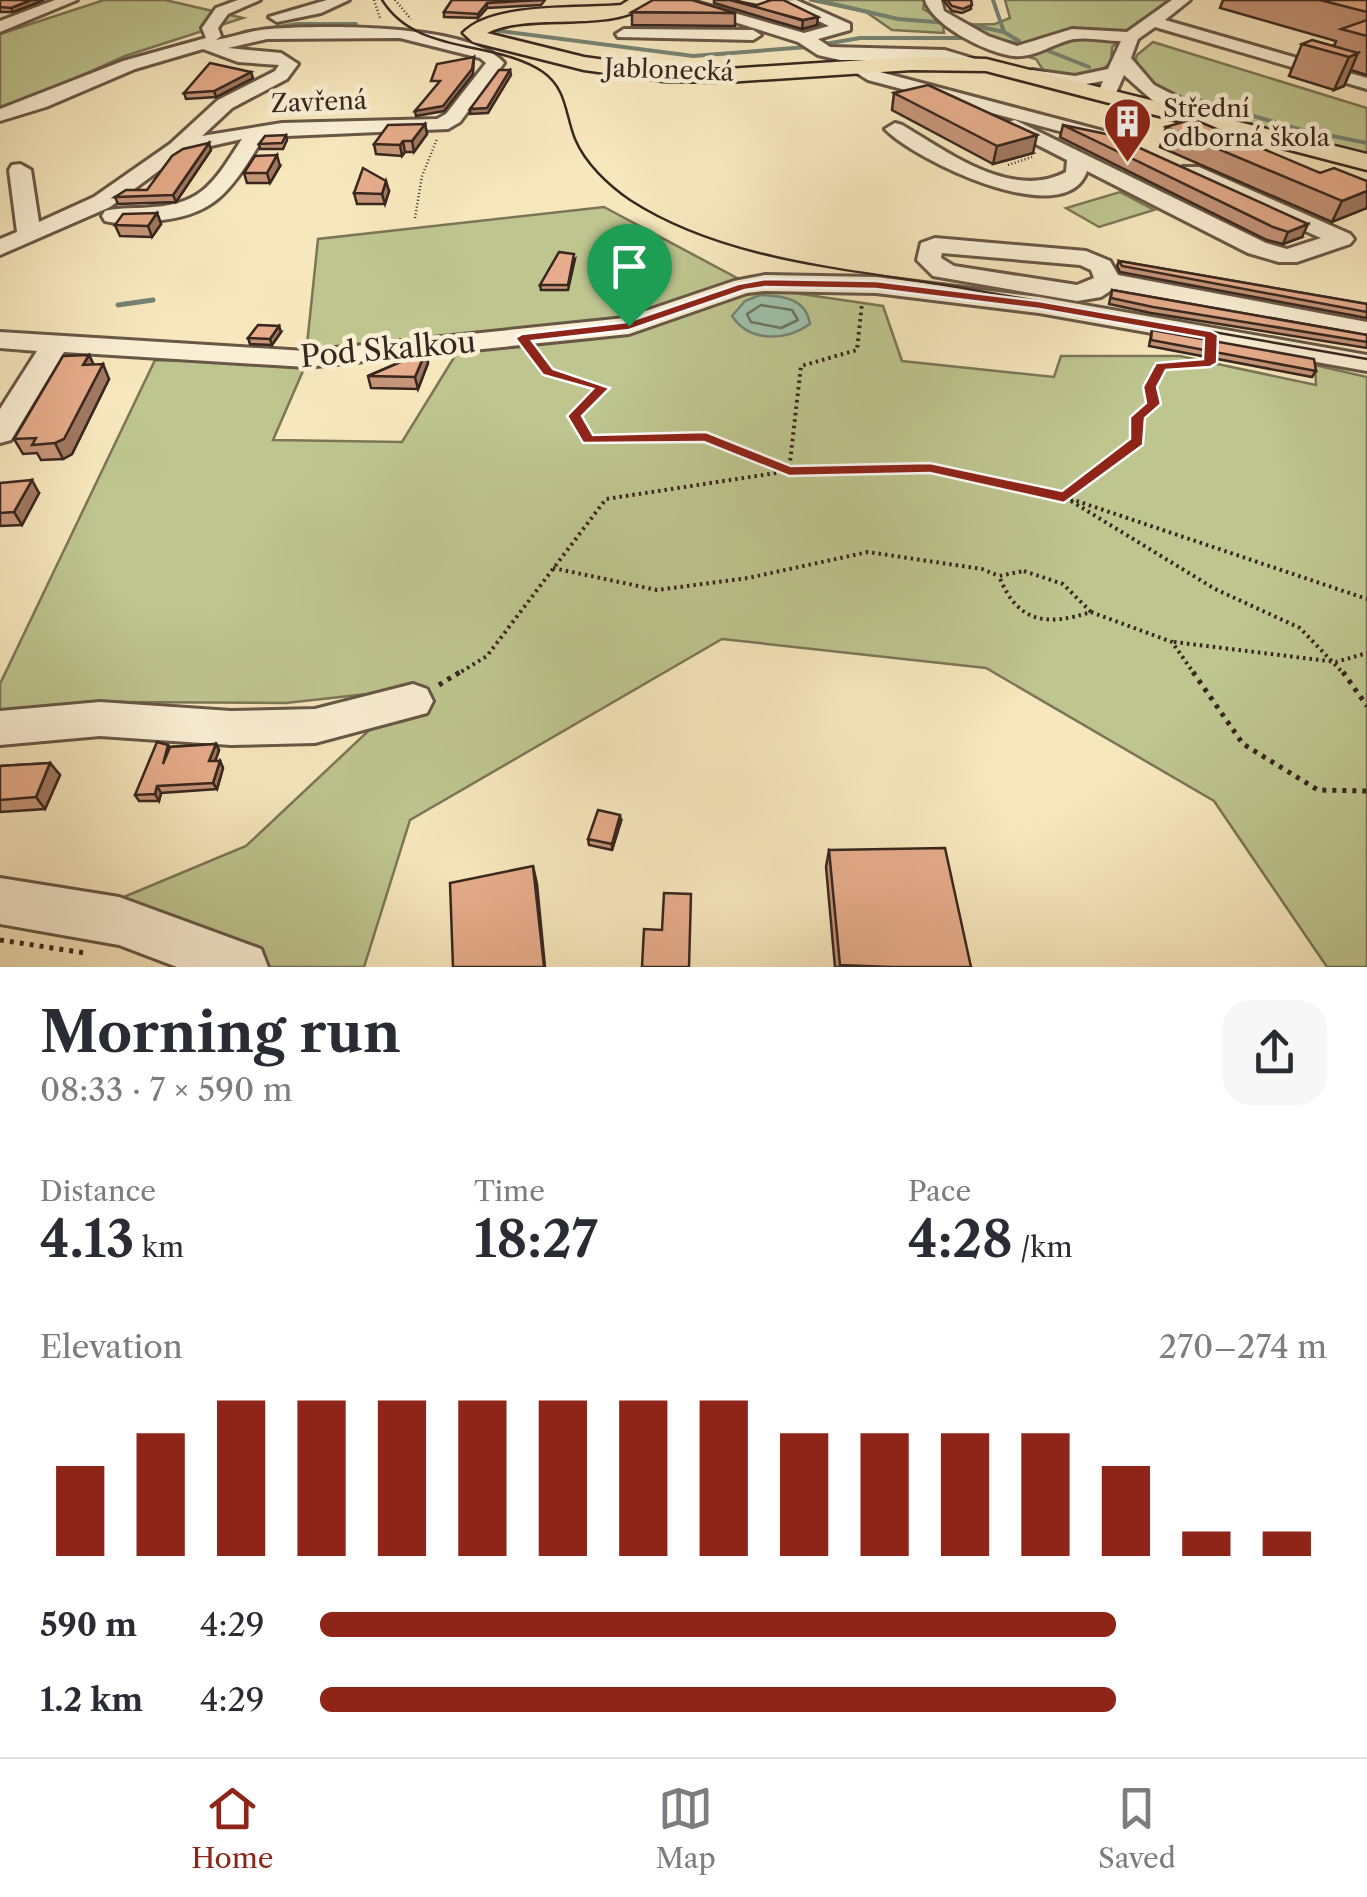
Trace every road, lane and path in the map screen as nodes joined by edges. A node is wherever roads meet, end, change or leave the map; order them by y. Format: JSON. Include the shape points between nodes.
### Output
{"nodes":[{"id":1,"x":14,"y":0,"type":"edge"},
{"id":2,"x":70,"y":0,"type":"edge"},
{"id":3,"x":252,"y":0,"type":"edge"},
{"id":4,"x":341,"y":0,"type":"edge"},
{"id":5,"x":395,"y":0,"type":"edge"},
{"id":6,"x":643,"y":0,"type":"edge"},
{"id":7,"x":672,"y":0,"type":"edge"},
{"id":8,"x":785,"y":0,"type":"edge"},
{"id":9,"x":933,"y":0,"type":"edge"},
{"id":10,"x":1182,"y":0,"type":"edge"},
{"id":11,"x":819,"y":3,"type":"dead end"},
{"id":12,"x":1152,"y":21,"type":"junction"},
{"id":13,"x":417,"y":24,"type":"dead end"},
{"id":14,"x":0,"y":25,"type":"edge"},
{"id":15,"x":844,"y":27,"type":"junction"},
{"id":16,"x":624,"y":34,"type":"dead end"},
{"id":17,"x":798,"y":36,"type":"junction"},
{"id":18,"x":1131,"y":37,"type":"junction"},
{"id":19,"x":211,"y":42,"type":"junction"},
{"id":20,"x":986,"y":65,"type":"junction"},
{"id":21,"x":856,"y":67,"type":"junction"},
{"id":22,"x":1114,"y":75,"type":"junction"},
{"id":23,"x":1138,"y":82,"type":"junction"},
{"id":24,"x":1367,"y":84,"type":"edge"},
{"id":25,"x":954,"y":95,"type":"junction"},
{"id":26,"x":0,"y":115,"type":"edge"},
{"id":27,"x":1208,"y":120,"type":"junction"},
{"id":28,"x":442,"y":125,"type":"junction"},
{"id":29,"x":895,"y":130,"type":"dead end"},
{"id":30,"x":257,"y":132,"type":"junction"},
{"id":31,"x":177,"y":148,"type":"junction"},
{"id":32,"x":1069,"y":154,"type":"junction"},
{"id":33,"x":1367,"y":162,"type":"edge"},
{"id":34,"x":20,"y":170,"type":"dead end"},
{"id":35,"x":975,"y":174,"type":"junction"},
{"id":36,"x":74,"y":217,"type":"junction"},
{"id":37,"x":415,"y":218,"type":"dead end"},
{"id":38,"x":29,"y":234,"type":"junction"},
{"id":39,"x":0,"y":248,"type":"edge"},
{"id":40,"x":1108,"y":280,"type":"junction"},
{"id":41,"x":876,"y":285,"type":"junction"},
{"id":42,"x":1367,"y":330,"type":"edge"},
{"id":43,"x":1211,"y":335,"type":"junction"},
{"id":44,"x":522,"y":338,"type":"junction"},
{"id":45,"x":0,"y":340,"type":"edge"},
{"id":46,"x":56,"y":342,"type":"junction"},
{"id":47,"x":1367,"y":364,"type":"edge"},
{"id":48,"x":0,"y":432,"type":"edge"},
{"id":49,"x":789,"y":471,"type":"junction"},
{"id":50,"x":1064,"y":497,"type":"junction"},
{"id":51,"x":553,"y":568,"type":"junction"},
{"id":52,"x":999,"y":576,"type":"junction"},
{"id":53,"x":1367,"y":599,"type":"edge"},
{"id":54,"x":1091,"y":612,"type":"junction"},
{"id":55,"x":1172,"y":642,"type":"junction"},
{"id":56,"x":1367,"y":652,"type":"edge"},
{"id":57,"x":1336,"y":662,"type":"junction"},
{"id":58,"x":413,"y":701,"type":"joint"},
{"id":59,"x":1367,"y":706,"type":"edge"},
{"id":60,"x":0,"y":728,"type":"edge"},
{"id":61,"x":1367,"y":791,"type":"edge"},
{"id":62,"x":0,"y":900,"type":"edge"},
{"id":63,"x":243,"y":967,"type":"edge"}],
"edges":[{"from":1,"to":14,"type":"street"},
{"from":2,"to":14,"type":"street"},
{"from":3,"to":19,"type":"street","via":[[222,10],[210,28]]},
{"from":4,"to":19,"type":"street","via":[[245,22]]},
{"from":5,"to":13,"type":"path"},
{"from":6,"to":21,"type":"main road","name":"Jablonecká","via":[[626,10],[506,21],[474,32],[636,74]]},
{"from":7,"to":17,"type":"street","name":"Jablonecká"},
{"from":8,"to":15,"type":"street"},
{"from":9,"to":18,"type":"street","via":[[937,14],[1008,50],[1030,50],[1072,34]]},
{"from":10,"to":12,"type":"street"},
{"from":11,"to":15,"type":"street","via":[[864,21]]},
{"from":12,"to":18,"type":"street"},
{"from":12,"to":24,"type":"street"},
{"from":15,"to":17,"type":"street"},
{"from":16,"to":17,"type":"street"},
{"from":17,"to":20,"type":"street","name":"Jablonecká","via":[[840,55],[946,55]]},
{"from":18,"to":22,"type":"street"},
{"from":19,"to":26,"type":"street"},
{"from":19,"to":28,"type":"street","via":[[267,34],[400,33],[493,57],[492,68]]},
{"from":19,"to":31,"type":"street","name":"Zavřená","via":[[238,57],[289,64],[281,75],[224,104]]},
{"from":20,"to":21,"type":"main road","name":"Jablonecká"},
{"from":20,"to":22,"type":"main road","name":"Jablonecká","via":[[1032,75]]},
{"from":21,"to":25,"type":"street"},
{"from":22,"to":23,"type":"street"},
{"from":22,"to":23,"type":"street","via":[[1129,89]]},
{"from":22,"to":27,"type":"main road","name":"Jablonecká"},
{"from":23,"to":27,"type":"street"},
{"from":25,"to":32,"type":"street"},
{"from":25,"to":32,"type":"street","via":[[1116,139],[1342,239],[1288,257],[1257,248]]},
{"from":27,"to":33,"type":"main road","name":"Jablonecká"},
{"from":28,"to":30,"type":"street","name":"Zavřená"},
{"from":28,"to":37,"type":"path"},
{"from":29,"to":35,"type":"street"},
{"from":30,"to":31,"type":"street","name":"Zavřená"},
{"from":30,"to":36,"type":"street","name":"Zavřená","via":[[210,202],[180,213]]},
{"from":31,"to":36,"type":"street","name":"Zavřená"},
{"from":32,"to":35,"type":"path"},
{"from":32,"to":35,"type":"street","via":[[1076,175],[1057,185],[1005,185]]},
{"from":34,"to":38,"type":"street"},
{"from":36,"to":38,"type":"street","name":"Zavřená"},
{"from":38,"to":39,"type":"street","name":"Zavřená"},
{"from":40,"to":40,"type":"street","via":[[1092,292],[1062,292],[942,271],[928,253],[936,245],[956,245],[1086,258]]},
{"from":40,"to":42,"type":"street"},
{"from":41,"to":43,"type":"street","name":"Pod Skalkou"},
{"from":41,"to":44,"type":"street","name":"Pod Skalkou","via":[[743,286],[629,326]]},
{"from":41,"to":49,"type":"path","via":[[862,302],[857,350],[801,366]]},
{"from":43,"to":47,"type":"street","name":"Pod Skalkou"},
{"from":43,"to":50,"type":"path","via":[[1210,363],[1162,366],[1150,387],[1154,404],[1138,417],[1138,441]]},
{"from":44,"to":46,"type":"street","name":"Pod Skalkou","via":[[306,359]]},
{"from":44,"to":49,"type":"path","via":[[548,372],[603,388],[574,416],[588,440],[706,437]]},
{"from":45,"to":46,"type":"street","name":"Pod Skalkou"},
{"from":46,"to":48,"type":"street"},
{"from":49,"to":50,"type":"path","via":[[930,468]]},
{"from":49,"to":51,"type":"path","via":[[606,499]]},
{"from":50,"to":53,"type":"path"},
{"from":50,"to":57,"type":"path","via":[[1216,590],[1300,628]]},
{"from":51,"to":52,"type":"path","via":[[657,590],[868,552]]},
{"from":51,"to":58,"type":"path","via":[[487,656]]},
{"from":52,"to":54,"type":"path","via":[[1030,570],[1073,590]]},
{"from":52,"to":54,"type":"path","via":[[1005,593],[1026,613],[1051,622]]},
{"from":54,"to":55,"type":"path"},
{"from":55,"to":57,"type":"path"},
{"from":55,"to":61,"type":"path","via":[[1243,744],[1318,790]]},
{"from":56,"to":57,"type":"path"},
{"from":57,"to":59,"type":"path"},
{"from":58,"to":60,"type":"street","via":[[315,726],[100,720]]},
{"from":62,"to":63,"type":"street","via":[[118,921]]}]}
